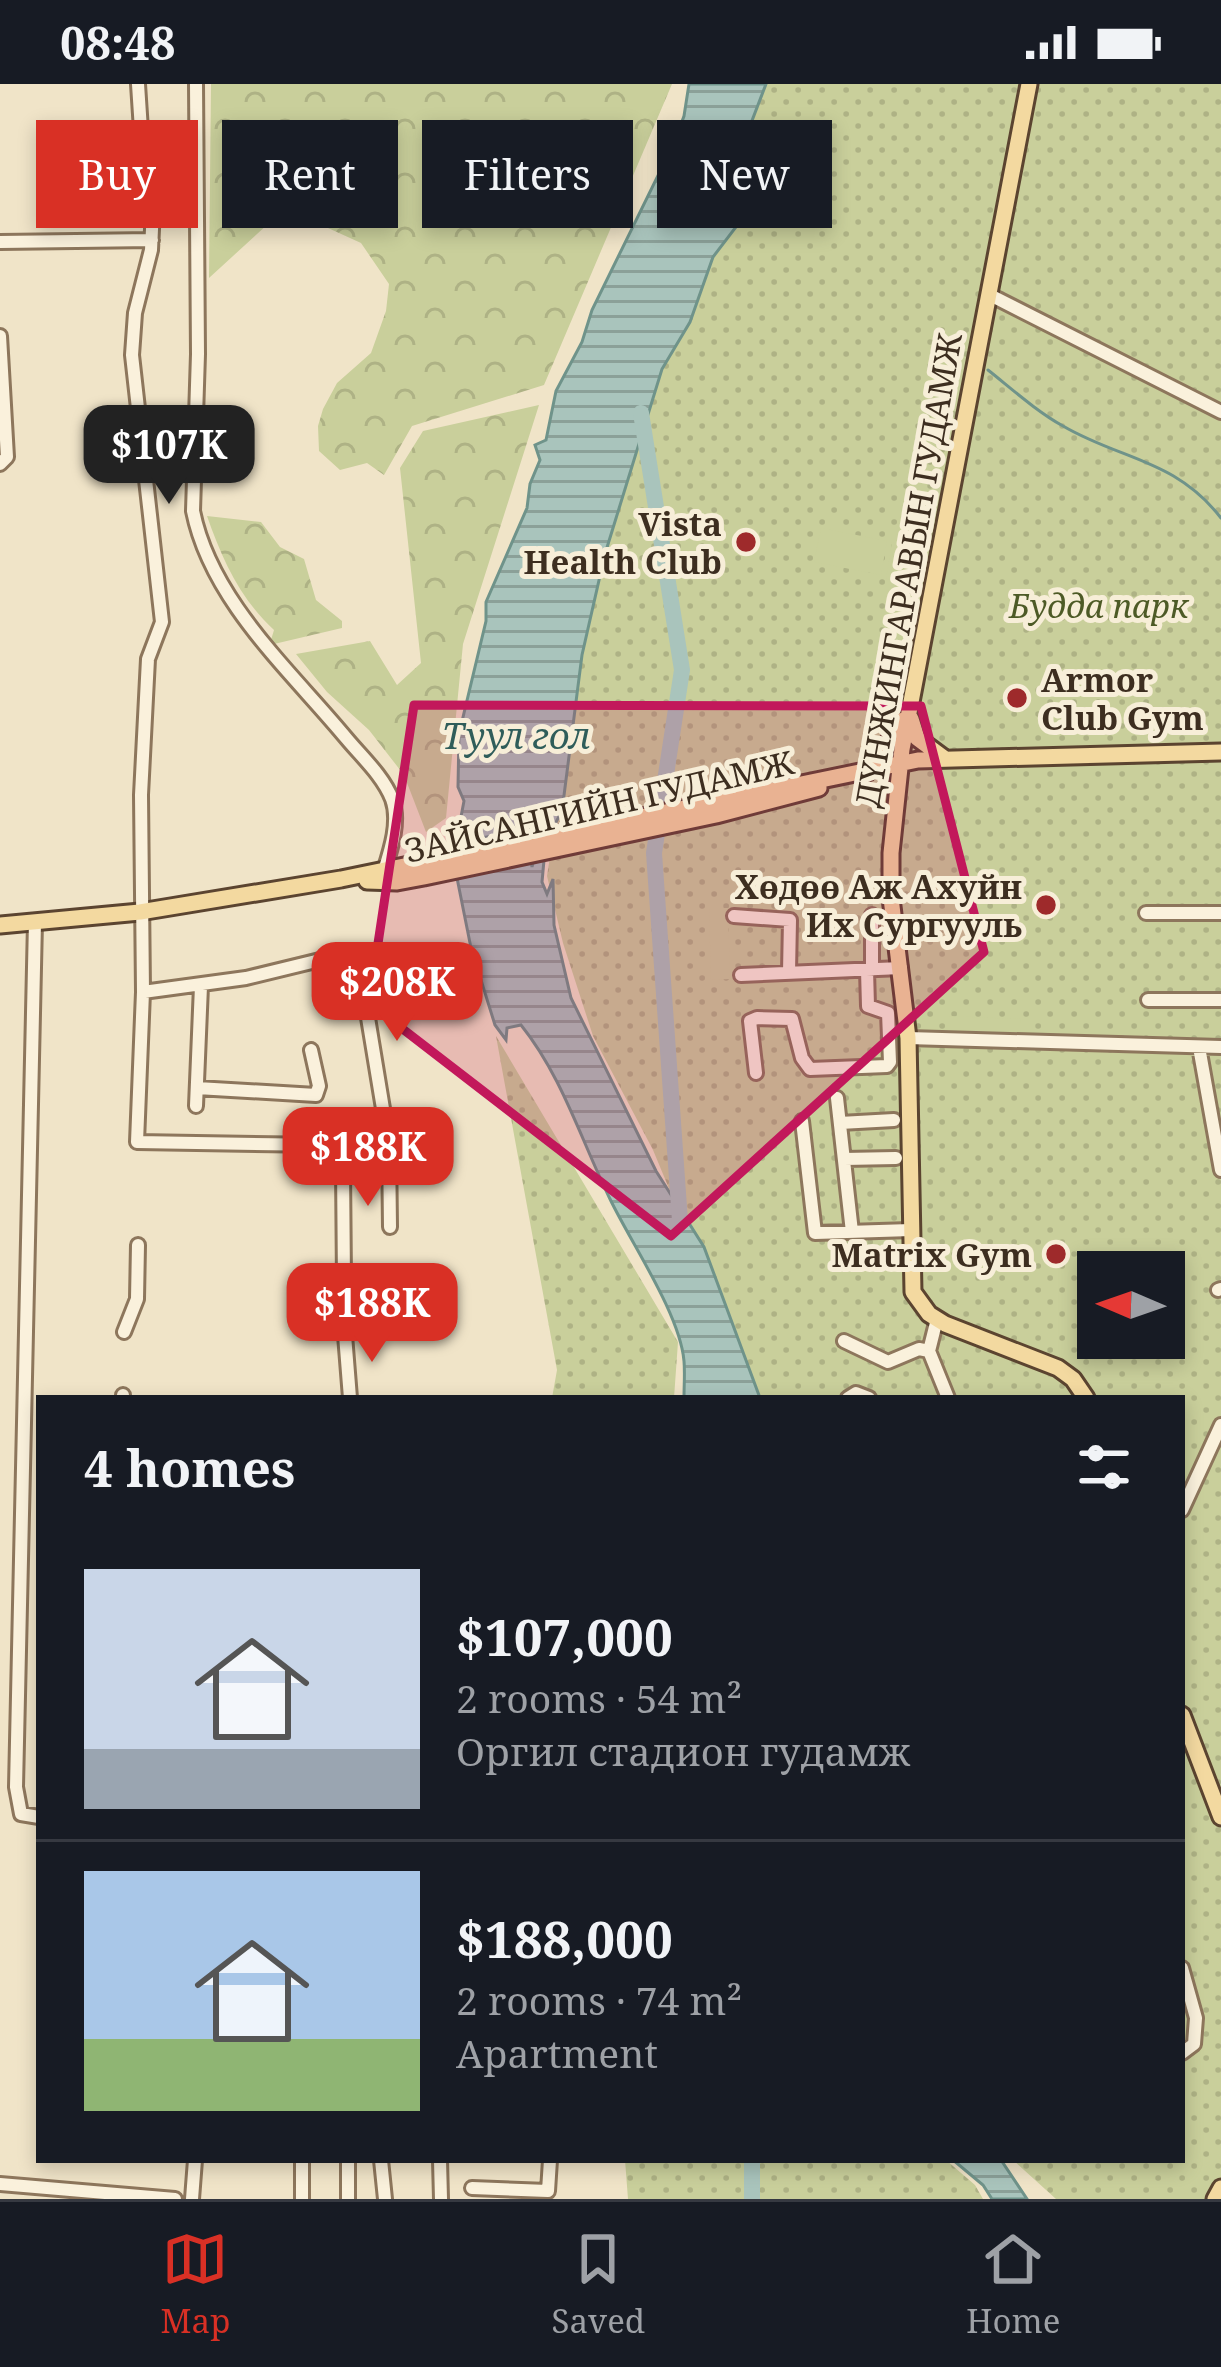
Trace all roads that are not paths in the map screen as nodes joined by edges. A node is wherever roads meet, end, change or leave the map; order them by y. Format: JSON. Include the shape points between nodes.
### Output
{"nodes":[{"id":1,"x":138,"y":84,"type":"edge"},
{"id":2,"x":196,"y":84,"type":"edge"},
{"id":3,"x":1029,"y":84,"type":"edge"},
{"id":4,"x":152,"y":240,"type":"junction"},
{"id":5,"x":0,"y":242,"type":"edge"},
{"id":6,"x":988,"y":294,"type":"junction"},
{"id":7,"x":0,"y":336,"type":"edge"},
{"id":8,"x":1,"y":375,"type":"edge"},
{"id":9,"x":1221,"y":412,"type":"edge"},
{"id":10,"x":2,"y":418,"type":"edge"},
{"id":11,"x":0,"y":464,"type":"edge"},
{"id":12,"x":909,"y":710,"type":"junction"},
{"id":13,"x":1221,"y":752,"type":"edge"},
{"id":14,"x":944,"y":758,"type":"junction"},
{"id":15,"x":900,"y":765,"type":"junction"},
{"id":16,"x":868,"y":772,"type":"junction"},
{"id":17,"x":422,"y":870,"type":"junction"},
{"id":18,"x":384,"y":871,"type":"junction"},
{"id":19,"x":340,"y":879,"type":"junction"},
{"id":20,"x":140,"y":912,"type":"junction"},
{"id":21,"x":1146,"y":913,"type":"dead end"},
{"id":22,"x":1221,"y":913,"type":"edge"},
{"id":23,"x":872,"y":915,"type":"dead end"},
{"id":24,"x":734,"y":916,"type":"dead end"},
{"id":25,"x":35,"y":922,"type":"junction"},
{"id":26,"x":0,"y":925,"type":"edge"},
{"id":27,"x":901,"y":968,"type":"junction"},
{"id":28,"x":869,"y":970,"type":"junction"},
{"id":29,"x":789,"y":972,"type":"junction"},
{"id":30,"x":741,"y":975,"type":"dead end"},
{"id":31,"x":201,"y":986,"type":"junction"},
{"id":32,"x":143,"y":992,"type":"junction"},
{"id":33,"x":1148,"y":1000,"type":"dead end"},
{"id":34,"x":1221,"y":1000,"type":"edge"},
{"id":35,"x":908,"y":1038,"type":"junction"},
{"id":36,"x":1198,"y":1047,"type":"junction"},
{"id":37,"x":1221,"y":1047,"type":"edge"},
{"id":38,"x":311,"y":1050,"type":"dead end"},
{"id":39,"x":756,"y":1073,"type":"dead end"},
{"id":40,"x":197,"y":1088,"type":"junction"},
{"id":41,"x":837,"y":1098,"type":"dead end"},
{"id":42,"x":196,"y":1106,"type":"dead end"},
{"id":43,"x":894,"y":1120,"type":"dead end"},
{"id":44,"x":802,"y":1121,"type":"dead end"},
{"id":45,"x":840,"y":1123,"type":"junction"},
{"id":46,"x":896,"y":1158,"type":"dead end"},
{"id":47,"x":844,"y":1159,"type":"junction"},
{"id":48,"x":1221,"y":1170,"type":"edge"},
{"id":49,"x":390,"y":1227,"type":"dead end"},
{"id":50,"x":911,"y":1230,"type":"junction"},
{"id":51,"x":852,"y":1232,"type":"junction"},
{"id":52,"x":138,"y":1245,"type":"dead end"},
{"id":53,"x":344,"y":1281,"type":"dead end"},
{"id":54,"x":937,"y":1319,"type":"junction"},
{"id":55,"x":124,"y":1332,"type":"dead end"},
{"id":56,"x":345,"y":1335,"type":"dead end"},
{"id":57,"x":844,"y":1341,"type":"dead end"},
{"id":58,"x":929,"y":1351,"type":"junction"},
{"id":59,"x":350,"y":1395,"type":"edge"},
{"id":60,"x":947,"y":1395,"type":"edge"},
{"id":61,"x":1084,"y":1395,"type":"edge"},
{"id":62,"x":1221,"y":1425,"type":"edge"},
{"id":63,"x":24,"y":1429,"type":"junction"},
{"id":64,"x":36,"y":1430,"type":"edge"},
{"id":65,"x":1185,"y":1503,"type":"edge"},
{"id":66,"x":1185,"y":1722,"type":"edge"},
{"id":67,"x":0,"y":1784,"type":"edge"},
{"id":68,"x":16,"y":1787,"type":"junction"},
{"id":69,"x":36,"y":1816,"type":"edge"},
{"id":70,"x":1221,"y":1817,"type":"edge"},
{"id":71,"x":1185,"y":1981,"type":"edge"},
{"id":72,"x":1185,"y":2051,"type":"edge"},
{"id":73,"x":195,"y":2163,"type":"edge"},
{"id":74,"x":302,"y":2163,"type":"edge"},
{"id":75,"x":348,"y":2163,"type":"edge"},
{"id":76,"x":381,"y":2163,"type":"edge"},
{"id":77,"x":440,"y":2163,"type":"edge"},
{"id":78,"x":550,"y":2163,"type":"edge"},
{"id":79,"x":0,"y":2184,"type":"edge"},
{"id":80,"x":472,"y":2188,"type":"dead end"},
{"id":81,"x":1221,"y":2188,"type":"edge"},
{"id":82,"x":175,"y":2199,"type":"edge"},
{"id":83,"x":193,"y":2199,"type":"edge"},
{"id":84,"x":302,"y":2199,"type":"edge"},
{"id":85,"x":348,"y":2199,"type":"edge"},
{"id":86,"x":385,"y":2199,"type":"edge"},
{"id":87,"x":441,"y":2199,"type":"edge"},
{"id":88,"x":1215,"y":2199,"type":"edge"}],
"edges":[{"from":1,"to":4,"type":"street","via":[[154,161]]},
{"from":2,"to":18,"type":"street","via":[[197,534],[230,595],[384,784],[396,818]]},
{"from":3,"to":6,"type":"main road","name":"ДҮНЖИНГАРАВЫН ГУДАМЖ"},
{"from":4,"to":5,"type":"street"},
{"from":4,"to":20,"type":"street","via":[[132,342],[162,622],[148,659]]},
{"from":6,"to":9,"type":"street"},
{"from":6,"to":12,"type":"main road","name":"ДҮНЖИНГАРАВЫН ГУДАМЖ"},
{"from":7,"to":8,"type":"street"},
{"from":8,"to":10,"type":"street"},
{"from":10,"to":11,"type":"street","via":[[7,457]]},
{"from":12,"to":14,"type":"main road","via":[[917,738]]},
{"from":12,"to":15,"type":"main road","name":"ДҮНЖИНГАРАВЫН ГУДАМЖ"},
{"from":12,"to":16,"type":"main road"},
{"from":13,"to":14,"type":"main road","name":"ЗАЙСАНГИЙН ГУДАМЖ"},
{"from":14,"to":15,"type":"main road","name":"ЗАЙСАНГИЙН ГУДАМЖ"},
{"from":15,"to":16,"type":"main road","name":"ЗАЙСАНГИЙН ГУДАМЖ"},
{"from":15,"to":27,"type":"main road","name":"ДҮНЖИНГАРАВЫН ГУДАМЖ","via":[[890,898]]},
{"from":16,"to":17,"type":"main road","name":"ЗАЙСАНГИЙН ГУДАМЖ"},
{"from":17,"to":18,"type":"main road","name":"ЗАЙСАНГИЙН ГУДАМЖ"},
{"from":17,"to":19,"type":"main road","name":"ЗАЙСАНГИЙН ГУДАМЖ","via":[[397,882]]},
{"from":18,"to":19,"type":"main road","name":"ЗАЙСАНГИЙН ГУДАМЖ"},
{"from":19,"to":20,"type":"main road","name":"ЗАЙСАНГИЙН ГУДАМЖ"},
{"from":20,"to":25,"type":"main road","name":"ЗАЙСАНГИЙН ГУДАМЖ"},
{"from":20,"to":32,"type":"street"},
{"from":21,"to":22,"type":"street"},
{"from":23,"to":28,"type":"street"},
{"from":24,"to":29,"type":"street","via":[[790,920]]},
{"from":25,"to":26,"type":"main road","name":"ЗАЙСАНГИЙН ГУДАМЖ"},
{"from":25,"to":63,"type":"street"},
{"from":27,"to":28,"type":"street"},
{"from":27,"to":35,"type":"main road","name":"ДҮНЖИНГАРАВЫН ГУДАМЖ"},
{"from":28,"to":29,"type":"street"},
{"from":28,"to":39,"type":"street","via":[[868,1006],[888,1013],[886,1066],[810,1069],[792,1019],[757,1018],[749,1029]]},
{"from":29,"to":30,"type":"street"},
{"from":31,"to":32,"type":"street"},
{"from":31,"to":40,"type":"street"},
{"from":31,"to":49,"type":"street","via":[[357,951],[389,1145]]},
{"from":32,"to":53,"type":"street","via":[[137,1142],[338,1150]]},
{"from":33,"to":34,"type":"street"},
{"from":35,"to":36,"type":"street"},
{"from":35,"to":50,"type":"main road","name":"ДҮНЖИНГАРАВЫН ГУДАМЖ"},
{"from":36,"to":37,"type":"street"},
{"from":36,"to":48,"type":"street"},
{"from":38,"to":40,"type":"street","via":[[316,1095]]},
{"from":40,"to":42,"type":"street"},
{"from":41,"to":45,"type":"street"},
{"from":43,"to":45,"type":"street"},
{"from":44,"to":51,"type":"street","via":[[815,1234]]},
{"from":45,"to":47,"type":"street"},
{"from":46,"to":47,"type":"street"},
{"from":47,"to":51,"type":"street"},
{"from":50,"to":51,"type":"street"},
{"from":50,"to":54,"type":"main road","name":"ДҮНЖИНГАРАВЫН ГУДАМЖ","via":[[914,1292]]},
{"from":52,"to":55,"type":"street","via":[[137,1299]]},
{"from":54,"to":58,"type":"street"},
{"from":54,"to":61,"type":"main road","via":[[1042,1360]]},
{"from":56,"to":59,"type":"street"},
{"from":57,"to":58,"type":"street","via":[[889,1362]]},
{"from":58,"to":60,"type":"street"},
{"from":62,"to":65,"type":"street"},
{"from":63,"to":64,"type":"street"},
{"from":63,"to":68,"type":"street"},
{"from":66,"to":70,"type":"main road"},
{"from":67,"to":68,"type":"street"},
{"from":68,"to":69,"type":"street","via":[[21,1814]]},
{"from":71,"to":72,"type":"street","via":[[1197,2032]]},
{"from":73,"to":83,"type":"street"},
{"from":74,"to":84,"type":"street"},
{"from":75,"to":85,"type":"street"},
{"from":76,"to":86,"type":"street"},
{"from":77,"to":87,"type":"street"},
{"from":78,"to":80,"type":"street","via":[[548,2191]]},
{"from":79,"to":82,"type":"street"},
{"from":81,"to":88,"type":"main road"}]}
